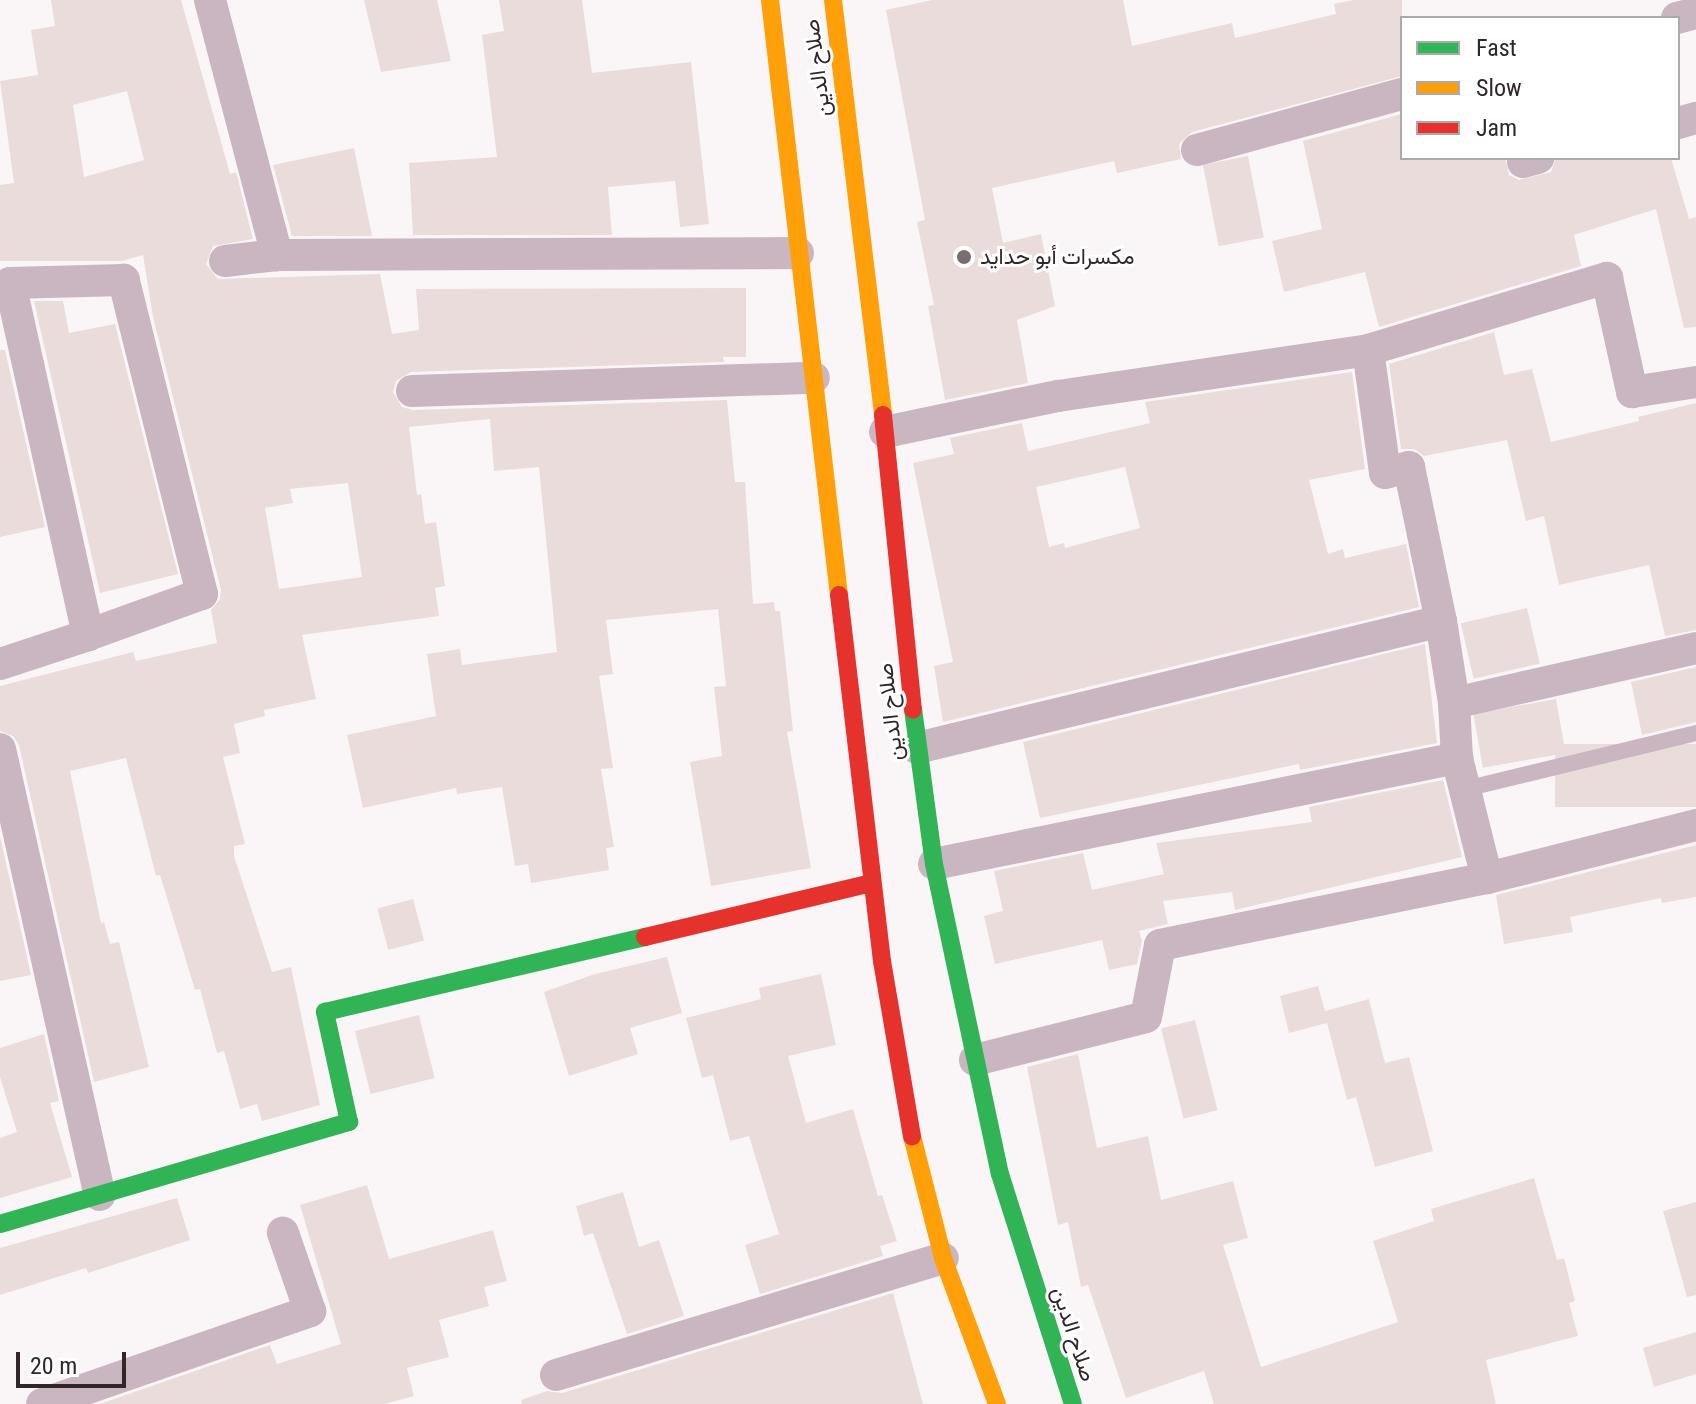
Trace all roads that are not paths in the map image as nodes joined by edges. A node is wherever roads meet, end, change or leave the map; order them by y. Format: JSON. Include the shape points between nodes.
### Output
{"nodes":[{"id":1,"x":210,"y":0,"type":"edge"},
{"id":2,"x":770,"y":0,"type":"edge"},
{"id":3,"x":833,"y":0,"type":"edge"},
{"id":4,"x":1400,"y":95,"type":"edge"},
{"id":5,"x":1197,"y":150,"type":"dead end"},
{"id":6,"x":798,"y":253,"type":"junction"},
{"id":7,"x":277,"y":255,"type":"junction"},
{"id":8,"x":225,"y":261,"type":"dead end"},
{"id":9,"x":1368,"y":350,"type":"junction"},
{"id":10,"x":860,"y":356,"type":"dead end"},
{"id":11,"x":819,"y":365,"type":"junction"},
{"id":12,"x":1696,"y":382,"type":"edge"},
{"id":13,"x":880,"y":390,"type":"junction"},
{"id":14,"x":412,"y":391,"type":"dead end"},
{"id":15,"x":885,"y":432,"type":"junction"},
{"id":16,"x":1441,"y":621,"type":"junction"},
{"id":17,"x":88,"y":635,"type":"junction"},
{"id":18,"x":1696,"y":648,"type":"edge"},
{"id":19,"x":0,"y":664,"type":"edge"},
{"id":20,"x":1454,"y":703,"type":"junction"},
{"id":21,"x":1696,"y":733,"type":"edge"},
{"id":22,"x":917,"y":748,"type":"junction"},
{"id":23,"x":0,"y":749,"type":"edge"},
{"id":24,"x":1461,"y":773,"type":"junction"},
{"id":25,"x":1696,"y":825,"type":"edge"},
{"id":26,"x":934,"y":864,"type":"junction"},
{"id":27,"x":1487,"y":878,"type":"junction"},
{"id":28,"x":872,"y":883,"type":"junction"},
{"id":29,"x":975,"y":1060,"type":"junction"},
{"id":30,"x":100,"y":1195,"type":"junction"},
{"id":31,"x":0,"y":1224,"type":"edge"},
{"id":32,"x":283,"y":1233,"type":"dead end"},
{"id":33,"x":943,"y":1258,"type":"junction"},
{"id":34,"x":556,"y":1375,"type":"dead end"},
{"id":35,"x":42,"y":1404,"type":"edge"},
{"id":36,"x":997,"y":1404,"type":"edge"},
{"id":37,"x":1073,"y":1404,"type":"edge"}],
"edges":[{"from":1,"to":7,"type":"street"},
{"from":2,"to":6,"type":"main road","name":"صلاح الدين"},
{"from":3,"to":13,"type":"main road","name":"صلاح الدين"},
{"from":4,"to":5,"type":"street"},
{"from":6,"to":7,"type":"street"},
{"from":6,"to":11,"type":"main road","name":"صلاح الدين"},
{"from":7,"to":8,"type":"street"},
{"from":9,"to":12,"type":"street","via":[[1607,278],[1632,392]]},
{"from":9,"to":15,"type":"street","via":[[1058,396]]},
{"from":9,"to":16,"type":"street","via":[[1385,473],[1409,467]]},
{"from":10,"to":13,"type":"main road"},
{"from":11,"to":14,"type":"street"},
{"from":11,"to":28,"type":"main road","name":"صلاح الدين"},
{"from":13,"to":15,"type":"main road","name":"صلاح الدين"},
{"from":15,"to":22,"type":"main road","name":"صلاح الدين"},
{"from":16,"to":20,"type":"street"},
{"from":16,"to":22,"type":"street"},
{"from":17,"to":17,"type":"street","via":[[202,594],[124,280],[10,283]]},
{"from":17,"to":19,"type":"street"},
{"from":18,"to":20,"type":"street"},
{"from":20,"to":24,"type":"street"},
{"from":21,"to":24,"type":"lane"},
{"from":22,"to":26,"type":"main road","name":"صلاح الدين"},
{"from":23,"to":30,"type":"street"},
{"from":24,"to":26,"type":"street"},
{"from":24,"to":27,"type":"street"},
{"from":25,"to":27,"type":"street"},
{"from":26,"to":29,"type":"main road","name":"صلاح الدين"},
{"from":27,"to":29,"type":"street","via":[[1160,945],[1146,1017]]},
{"from":28,"to":30,"type":"main road","via":[[325,1012],[349,1122]]},
{"from":28,"to":33,"type":"main road","name":"صلاح الدين","via":[[915,1150]]},
{"from":29,"to":37,"type":"main road","name":"صلاح الدين","via":[[1000,1174]]},
{"from":30,"to":31,"type":"main road"},
{"from":32,"to":35,"type":"street","via":[[310,1311]]},
{"from":33,"to":34,"type":"street"},
{"from":33,"to":36,"type":"main road","name":"صلاح الدين"}]}
